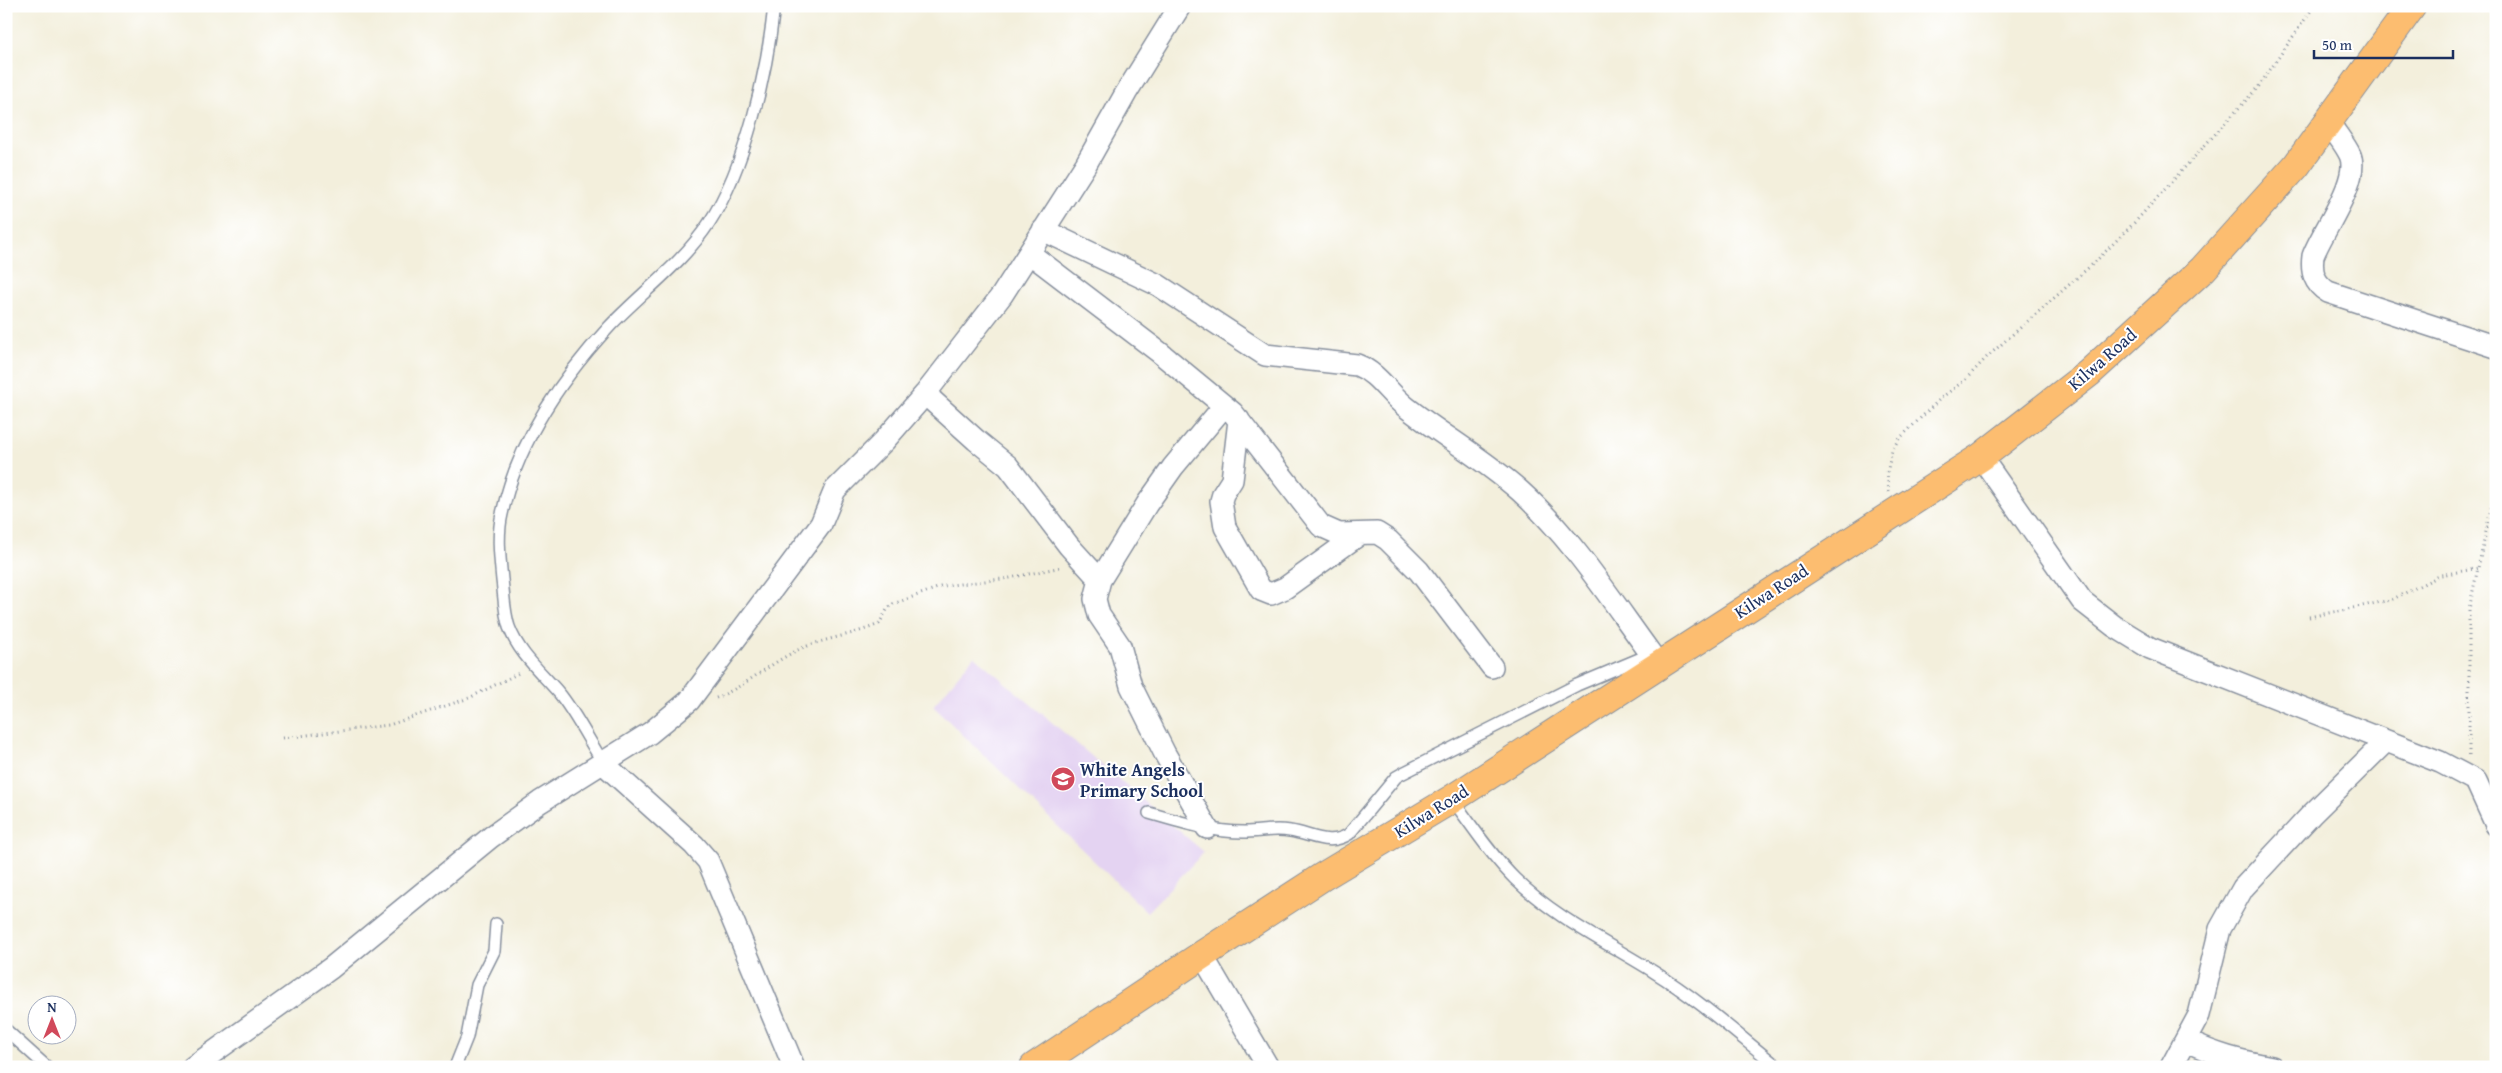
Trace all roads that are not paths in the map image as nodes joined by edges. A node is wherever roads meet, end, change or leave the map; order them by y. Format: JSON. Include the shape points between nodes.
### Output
{"nodes":[{"id":1,"x":774,"y":6,"type":"edge"},
{"id":2,"x":1180,"y":6,"type":"edge"},
{"id":3,"x":2412,"y":6,"type":"edge"},
{"id":4,"x":2328,"y":122,"type":"junction"},
{"id":5,"x":1043,"y":230,"type":"junction"},
{"id":6,"x":1029,"y":253,"type":"junction"},
{"id":7,"x":2496,"y":347,"type":"edge"},
{"id":8,"x":925,"y":394,"type":"junction"},
{"id":9,"x":1232,"y":413,"type":"junction"},
{"id":10,"x":1981,"y":457,"type":"junction"},
{"id":11,"x":1360,"y":534,"type":"junction"},
{"id":12,"x":1100,"y":580,"type":"junction"},
{"id":13,"x":1654,"y":660,"type":"junction"},
{"id":14,"x":1492,"y":667,"type":"dead end"},
{"id":15,"x":2385,"y":742,"type":"junction"},
{"id":16,"x":604,"y":764,"type":"junction"},
{"id":17,"x":1452,"y":799,"type":"junction"},
{"id":18,"x":1149,"y":813,"type":"dead end"},
{"id":19,"x":2496,"y":825,"type":"edge"},
{"id":20,"x":1207,"y":828,"type":"junction"},
{"id":21,"x":496,"y":924,"type":"dead end"},
{"id":22,"x":1202,"y":955,"type":"junction"},
{"id":23,"x":6,"y":1030,"type":"edge"},
{"id":24,"x":2187,"y":1041,"type":"junction"},
{"id":25,"x":2231,"y":1063,"type":"edge"},
{"id":26,"x":47,"y":1067,"type":"edge"},
{"id":27,"x":193,"y":1067,"type":"edge"},
{"id":28,"x":455,"y":1067,"type":"edge"},
{"id":29,"x":794,"y":1067,"type":"edge"},
{"id":30,"x":1034,"y":1067,"type":"edge"},
{"id":31,"x":1268,"y":1067,"type":"edge"},
{"id":32,"x":1778,"y":1067,"type":"edge"},
{"id":33,"x":2171,"y":1067,"type":"edge"},
{"id":34,"x":2272,"y":1067,"type":"edge"}],
"edges":[{"from":1,"to":16,"type":"lane","via":[[769,47],[751,120],[714,215],[677,263],[611,325],[574,366],[522,449],[501,516],[501,564],[509,628],[533,666],[560,695]]},
{"from":2,"to":5,"type":"street"},
{"from":3,"to":4,"type":"highway","name":"Kilwa Road"},
{"from":4,"to":7,"type":"street","via":[[2350,155],[2352,171],[2314,256],[2312,264],[2316,282],[2328,292]]},
{"from":4,"to":10,"type":"highway","name":"Kilwa Road","via":[[2296,166],[2203,269],[2089,373]]},
{"from":5,"to":6,"type":"street"},
{"from":5,"to":13,"type":"street","via":[[1158,285],[1265,355],[1357,365],[1368,370],[1405,407],[1520,491],[1584,563]]},
{"from":6,"to":8,"type":"street","via":[[1002,295]]},
{"from":6,"to":9,"type":"street","via":[[1159,352]]},
{"from":8,"to":12,"type":"street","via":[[1008,466]]},
{"from":8,"to":16,"type":"street","via":[[835,490],[821,524],[689,701],[663,724]]},
{"from":9,"to":11,"type":"street","via":[[1320,526],[1339,534]]},
{"from":9,"to":11,"type":"street","via":[[1232,480],[1221,501],[1228,532],[1261,590],[1272,594],[1285,588]]},
{"from":9,"to":12,"type":"street","via":[[1163,482]]},
{"from":10,"to":13,"type":"highway","name":"Kilwa Road"},
{"from":10,"to":15,"type":"street","via":[[2082,601],[2114,626],[2150,648]]},
{"from":11,"to":14,"type":"street","via":[[1381,534],[1419,571]]},
{"from":12,"to":20,"type":"street","via":[[1095,599],[1099,615],[1120,646],[1132,686],[1165,754]]},
{"from":13,"to":17,"type":"highway","name":"Kilwa Road"},
{"from":13,"to":20,"type":"lane","via":[[1576,685],[1396,777],[1343,838],[1326,840],[1290,830],[1244,832]]},
{"from":15,"to":19,"type":"street","via":[[2470,777],[2481,787]]},
{"from":15,"to":24,"type":"street","via":[[2243,888],[2220,928],[2199,1016]]},
{"from":16,"to":27,"type":"street","via":[[540,802],[491,837],[331,968]]},
{"from":16,"to":29,"type":"street","via":[[708,861]]},
{"from":17,"to":22,"type":"highway","name":"Kilwa Road","via":[[1322,877]]},
{"from":17,"to":32,"type":"lane","via":[[1516,880],[1601,941],[1683,991]]},
{"from":18,"to":20,"type":"lane"},
{"from":21,"to":28,"type":"lane","via":[[494,951],[477,985],[467,1037]]},
{"from":22,"to":30,"type":"highway","name":"Kilwa Road"},
{"from":22,"to":31,"type":"street"},
{"from":23,"to":26,"type":"lane"},
{"from":24,"to":25,"type":"street"},
{"from":24,"to":33,"type":"street"},
{"from":25,"to":34,"type":"street"}]}
